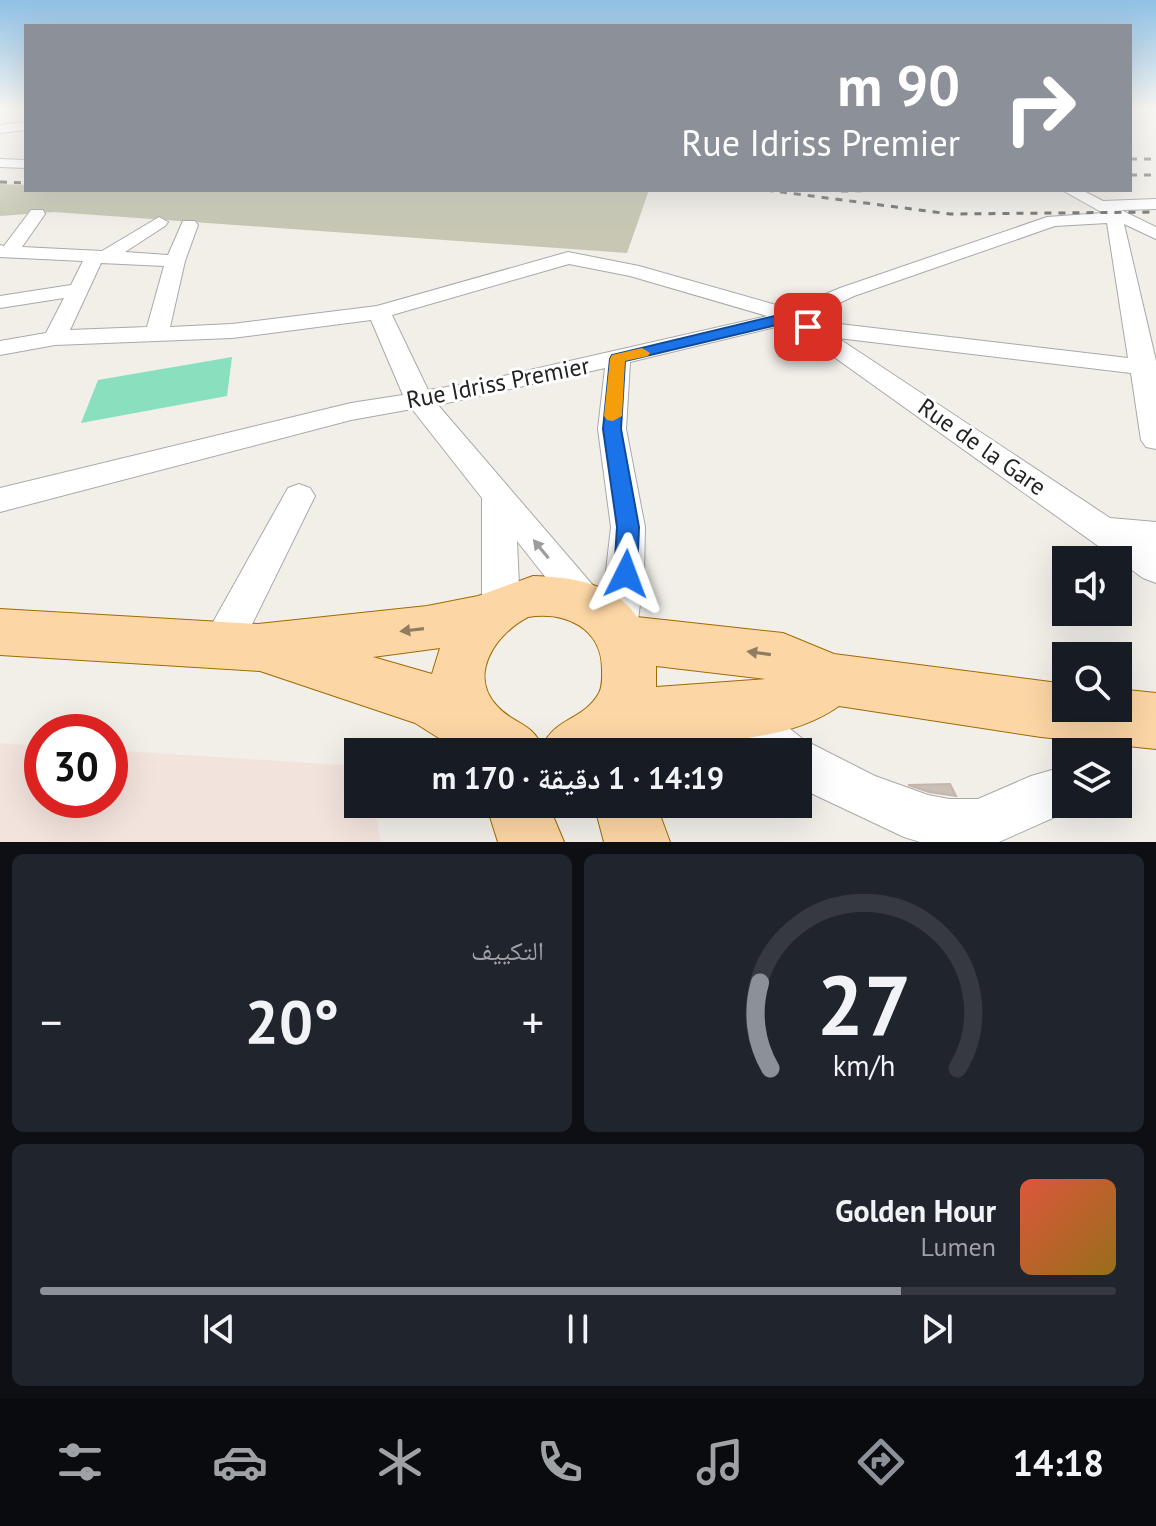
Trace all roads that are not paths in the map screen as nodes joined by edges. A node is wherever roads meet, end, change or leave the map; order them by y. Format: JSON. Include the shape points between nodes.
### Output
{"nodes":[{"id":1,"x":0,"y":163,"type":"edge"},
{"id":2,"x":24,"y":164,"type":"edge"},
{"id":3,"x":1074,"y":192,"type":"edge"},
{"id":4,"x":1156,"y":204,"type":"edge"},
{"id":5,"x":1113,"y":213,"type":"junction"},
{"id":6,"x":37,"y":214,"type":"dead end"},
{"id":7,"x":159,"y":222,"type":"dead end"},
{"id":8,"x":189,"y":225,"type":"dead end"},
{"id":9,"x":1156,"y":234,"type":"edge"},
{"id":10,"x":5,"y":251,"type":"edge"},
{"id":11,"x":101,"y":256,"type":"junction"},
{"id":12,"x":175,"y":261,"type":"junction"},
{"id":13,"x":77,"y":290,"type":"junction"},
{"id":14,"x":0,"y":302,"type":"edge"},
{"id":15,"x":379,"y":312,"type":"junction"},
{"id":16,"x":800,"y":322,"type":"junction"},
{"id":17,"x":156,"y":335,"type":"junction"},
{"id":18,"x":55,"y":338,"type":"junction"},
{"id":19,"x":0,"y":348,"type":"edge"},
{"id":20,"x":618,"y":359,"type":"junction"},
{"id":21,"x":1148,"y":368,"type":"edge"},
{"id":22,"x":419,"y":400,"type":"junction"},
{"id":23,"x":1156,"y":440,"type":"edge"},
{"id":24,"x":498,"y":495,"type":"junction"},
{"id":25,"x":299,"y":496,"type":"dead end"},
{"id":26,"x":0,"y":500,"type":"edge"},
{"id":27,"x":1100,"y":530,"type":"junction"},
{"id":28,"x":1156,"y":535,"type":"edge"},
{"id":29,"x":1156,"y":568,"type":"edge"},
{"id":30,"x":495,"y":612,"type":"junction"},
{"id":31,"x":609,"y":622,"type":"junction"},
{"id":32,"x":0,"y":632,"type":"edge"},
{"id":33,"x":240,"y":647,"type":"junction"},
{"id":34,"x":832,"y":679,"type":"junction"},
{"id":35,"x":734,"y":710,"type":"junction"},
{"id":36,"x":1128,"y":730,"type":"edge"},
{"id":37,"x":488,"y":738,"type":"edge"},
{"id":38,"x":492,"y":738,"type":"edge"},
{"id":39,"x":601,"y":738,"type":"edge"},
{"id":40,"x":605,"y":738,"type":"edge"},
{"id":41,"x":769,"y":738,"type":"edge"},
{"id":42,"x":812,"y":768,"type":"edge"},
{"id":43,"x":1052,"y":794,"type":"edge"},
{"id":44,"x":522,"y":818,"type":"edge"},
{"id":45,"x":629,"y":818,"type":"edge"},
{"id":46,"x":531,"y":842,"type":"edge"},
{"id":47,"x":637,"y":842,"type":"edge"}],
"edges":[{"from":1,"to":2,"type":"street"},
{"from":3,"to":5,"type":"street"},
{"from":4,"to":5,"type":"street"},
{"from":5,"to":9,"type":"street"},
{"from":5,"to":16,"type":"street","via":[[1053,221],[847,292]]},
{"from":5,"to":21,"type":"street"},
{"from":6,"to":10,"type":"street"},
{"from":7,"to":11,"type":"street"},
{"from":8,"to":12,"type":"street"},
{"from":10,"to":11,"type":"street"},
{"from":11,"to":12,"type":"street"},
{"from":11,"to":13,"type":"street"},
{"from":12,"to":17,"type":"street"},
{"from":13,"to":14,"type":"street"},
{"from":13,"to":18,"type":"street"},
{"from":15,"to":16,"type":"street","via":[[568,258],[690,285]]},
{"from":15,"to":17,"type":"street"},
{"from":15,"to":22,"type":"street"},
{"from":16,"to":20,"type":"street","name":"Rue Idriss Premier"},
{"from":16,"to":21,"type":"street","name":"Rue Idriss Premier"},
{"from":16,"to":27,"type":"street","name":"Rue de la Gare"},
{"from":17,"to":18,"type":"street"},
{"from":18,"to":19,"type":"street"},
{"from":20,"to":22,"type":"street","name":"Rue Idriss Premier"},
{"from":20,"to":31,"type":"street","via":[[612,429],[628,527],[626,574]]},
{"from":21,"to":23,"type":"street"},
{"from":22,"to":24,"type":"street"},
{"from":22,"to":26,"type":"street","name":"Rue Idriss Premier","via":[[351,412]]},
{"from":24,"to":30,"type":"street"},
{"from":31,"to":24,"type":"street","one_way":true},
{"from":25,"to":33,"type":"street"},
{"from":27,"to":28,"type":"street"},
{"from":27,"to":29,"type":"street","name":"Rue de la Gare"},
{"from":30,"to":31,"type":"main road","via":[[546,594]]},
{"from":30,"to":33,"type":"main road","one_way":true,"via":[[427,628]]},
{"from":30,"to":38,"type":"main road","via":[[471,638],[459,666],[461,695]]},
{"from":34,"to":31,"type":"main road","one_way":true,"via":[[783,657]]},
{"from":31,"to":39,"type":"main road","via":[[632,664],[630,692]]},
{"from":32,"to":33,"type":"main road"},
{"from":33,"to":37,"type":"main road","via":[[429,700]]},
{"from":34,"to":35,"type":"main road","via":[[799,701]]},
{"from":34,"to":36,"type":"main road"},
{"from":35,"to":40,"type":"main road"},
{"from":35,"to":41,"type":"street"},
{"from":42,"to":43,"type":"street","via":[[922,818],[968,825],[999,818]]},
{"from":44,"to":46,"type":"main road"},
{"from":45,"to":47,"type":"main road"}]}
